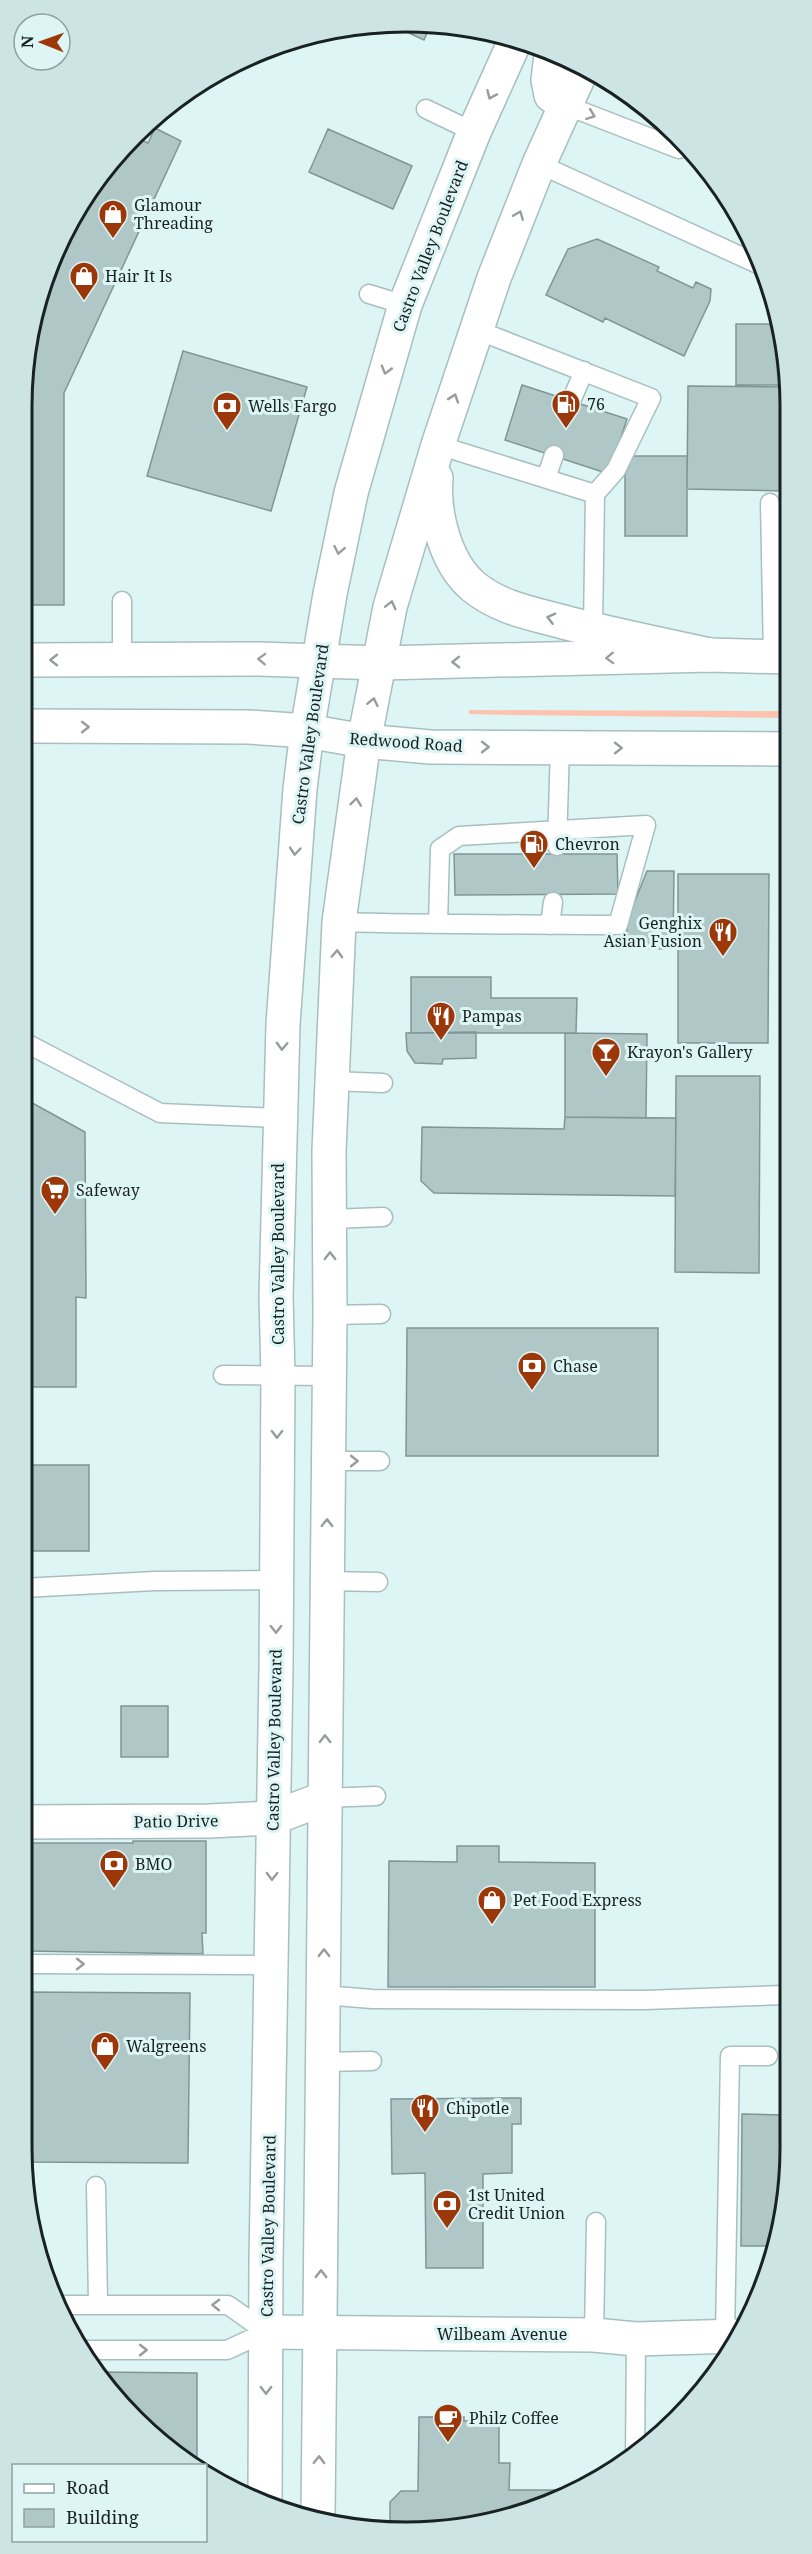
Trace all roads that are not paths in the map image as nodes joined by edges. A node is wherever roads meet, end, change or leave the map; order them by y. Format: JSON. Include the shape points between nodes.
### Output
{"nodes":[{"id":1,"x":512,"y":47,"type":"edge"},
{"id":2,"x":550,"y":61,"type":"edge"},
{"id":3,"x":580,"y":74,"type":"edge"},
{"id":4,"x":565,"y":105,"type":"junction"},
{"id":5,"x":426,"y":109,"type":"dead end"},
{"id":6,"x":474,"y":132,"type":"junction"},
{"id":7,"x":672,"y":142,"type":"edge"},
{"id":8,"x":539,"y":164,"type":"junction"},
{"id":9,"x":751,"y":261,"type":"edge"},
{"id":10,"x":369,"y":294,"type":"dead end"},
{"id":11,"x":405,"y":305,"type":"junction"},
{"id":12,"x":477,"y":330,"type":"junction"},
{"id":13,"x":584,"y":371,"type":"junction"},
{"id":14,"x":572,"y":401,"type":"dead end"},
{"id":15,"x":438,"y":446,"type":"junction"},
{"id":16,"x":554,"y":455,"type":"dead end"},
{"id":17,"x":546,"y":478,"type":"junction"},
{"id":18,"x":595,"y":494,"type":"junction"},
{"id":19,"x":771,"y":503,"type":"dead end"},
{"id":20,"x":122,"y":602,"type":"dead end"},
{"id":21,"x":593,"y":629,"type":"junction"},
{"id":22,"x":710,"y":655,"type":"junction"},
{"id":23,"x":780,"y":657,"type":"edge"},
{"id":24,"x":31,"y":660,"type":"edge"},
{"id":25,"x":122,"y":660,"type":"junction"},
{"id":26,"x":321,"y":662,"type":"junction"},
{"id":27,"x":381,"y":663,"type":"junction"},
{"id":28,"x":31,"y":726,"type":"edge"},
{"id":29,"x":308,"y":731,"type":"junction"},
{"id":30,"x":364,"y":741,"type":"junction"},
{"id":31,"x":560,"y":747,"type":"junction"},
{"id":32,"x":780,"y":749,"type":"edge"},
{"id":33,"x":557,"y":838,"type":"junction"},
{"id":34,"x":553,"y":902,"type":"dead end"},
{"id":35,"x":339,"y":922,"type":"junction"},
{"id":36,"x":438,"y":924,"type":"junction"},
{"id":37,"x":550,"y":925,"type":"junction"},
{"id":38,"x":31,"y":1045,"type":"edge"},
{"id":39,"x":331,"y":1081,"type":"junction"},
{"id":40,"x":383,"y":1083,"type":"dead end"},
{"id":41,"x":280,"y":1118,"type":"junction"},
{"id":42,"x":383,"y":1217,"type":"dead end"},
{"id":43,"x":330,"y":1219,"type":"junction"},
{"id":44,"x":381,"y":1314,"type":"dead end"},
{"id":45,"x":330,"y":1315,"type":"junction"},
{"id":46,"x":223,"y":1375,"type":"dead end"},
{"id":47,"x":278,"y":1376,"type":"junction"},
{"id":48,"x":329,"y":1376,"type":"junction"},
{"id":49,"x":328,"y":1461,"type":"junction"},
{"id":50,"x":380,"y":1461,"type":"dead end"},
{"id":51,"x":275,"y":1580,"type":"junction"},
{"id":52,"x":326,"y":1581,"type":"junction"},
{"id":53,"x":378,"y":1582,"type":"dead end"},
{"id":54,"x":31,"y":1588,"type":"edge"},
{"id":55,"x":376,"y":1796,"type":"dead end"},
{"id":56,"x":325,"y":1798,"type":"junction"},
{"id":57,"x":273,"y":1818,"type":"junction"},
{"id":58,"x":31,"y":1822,"type":"edge"},
{"id":59,"x":31,"y":1964,"type":"edge"},
{"id":60,"x":272,"y":1965,"type":"junction"},
{"id":61,"x":324,"y":1995,"type":"junction"},
{"id":62,"x":780,"y":1995,"type":"edge"},
{"id":63,"x":768,"y":2056,"type":"dead end"},
{"id":64,"x":372,"y":2061,"type":"dead end"},
{"id":65,"x":323,"y":2062,"type":"junction"},
{"id":66,"x":96,"y":2186,"type":"dead end"},
{"id":67,"x":596,"y":2222,"type":"dead end"},
{"id":68,"x":98,"y":2303,"type":"junction"},
{"id":69,"x":66,"y":2305,"type":"edge"},
{"id":70,"x":266,"y":2332,"type":"junction"},
{"id":71,"x":320,"y":2333,"type":"junction"},
{"id":72,"x":731,"y":2333,"type":"edge"},
{"id":73,"x":594,"y":2335,"type":"junction"},
{"id":74,"x":729,"y":2336,"type":"edge"},
{"id":75,"x":636,"y":2339,"type":"junction"},
{"id":76,"x":91,"y":2350,"type":"edge"},
{"id":77,"x":635,"y":2444,"type":"edge"},
{"id":78,"x":265,"y":2495,"type":"edge"},
{"id":79,"x":318,"y":2512,"type":"edge"}],
"edges":[{"from":1,"to":6,"type":"main road","name":"Castro Valley Boulevard","one_way":true},
{"from":2,"to":4,"type":"main road","via":[[551,95]]},
{"from":3,"to":4,"type":"main road"},
{"from":4,"to":7,"type":"lane","one_way":true},
{"from":4,"to":8,"type":"main road"},
{"from":5,"to":6,"type":"lane"},
{"from":6,"to":11,"type":"main road","name":"Castro Valley Boulevard"},
{"from":8,"to":9,"type":"lane"},
{"from":12,"to":8,"type":"main road","one_way":true},
{"from":10,"to":11,"type":"lane"},
{"from":11,"to":26,"type":"main road","name":"Castro Valley Boulevard","one_way":true,"via":[[351,493],[330,594]]},
{"from":12,"to":13,"type":"lane"},
{"from":15,"to":12,"type":"main road","one_way":true},
{"from":13,"to":14,"type":"lane"},
{"from":13,"to":18,"type":"lane","via":[[651,398],[616,470]]},
{"from":15,"to":17,"type":"lane"},
{"from":21,"to":15,"type":"main road","one_way":true,"via":[[513,609],[472,586],[449,554],[439,521],[435,489]]},
{"from":27,"to":15,"type":"main road","one_way":true,"via":[[390,607]]},
{"from":16,"to":17,"type":"lane"},
{"from":17,"to":18,"type":"lane"},
{"from":18,"to":21,"type":"lane"},
{"from":19,"to":23,"type":"lane"},
{"from":20,"to":25,"type":"lane"},
{"from":21,"to":22,"type":"main road"},
{"from":22,"to":23,"type":"main road"},
{"from":22,"to":27,"type":"main road","one_way":true},
{"from":25,"to":24,"type":"main road","one_way":true},
{"from":26,"to":25,"type":"main road","one_way":true},
{"from":26,"to":27,"type":"main road"},
{"from":26,"to":29,"type":"main road","name":"Castro Valley Boulevard"},
{"from":30,"to":27,"type":"main road","one_way":true},
{"from":28,"to":29,"type":"main road","name":"Redwood Road","one_way":true},
{"from":29,"to":30,"type":"main road","name":"Redwood Road"},
{"from":29,"to":41,"type":"main road","name":"Castro Valley Boulevard","one_way":true,"via":[[289,923]]},
{"from":30,"to":31,"type":"main road","name":"Redwood Road","one_way":true,"via":[[430,747]]},
{"from":35,"to":30,"type":"main road","one_way":true},
{"from":31,"to":32,"type":"main road","name":"Redwood Road","one_way":true},
{"from":31,"to":33,"type":"lane"},
{"from":33,"to":36,"type":"lane","via":[[459,836],[440,849]]},
{"from":33,"to":37,"type":"lane","via":[[646,825],[618,925]]},
{"from":34,"to":37,"type":"lane"},
{"from":35,"to":36,"type":"lane"},
{"from":39,"to":35,"type":"main road","one_way":true},
{"from":36,"to":37,"type":"lane"},
{"from":38,"to":41,"type":"lane","via":[[160,1113]]},
{"from":39,"to":40,"type":"lane"},
{"from":39,"to":43,"type":"main road"},
{"from":41,"to":47,"type":"main road","name":"Castro Valley Boulevard"},
{"from":42,"to":43,"type":"lane"},
{"from":45,"to":43,"type":"main road","one_way":true},
{"from":44,"to":45,"type":"lane"},
{"from":45,"to":48,"type":"main road"},
{"from":46,"to":47,"type":"lane"},
{"from":47,"to":48,"type":"lane"},
{"from":47,"to":51,"type":"main road","name":"Castro Valley Boulevard","one_way":true},
{"from":48,"to":49,"type":"main road"},
{"from":49,"to":50,"type":"lane","one_way":true},
{"from":52,"to":49,"type":"main road","one_way":true},
{"from":51,"to":54,"type":"lane"},
{"from":51,"to":57,"type":"main road","name":"Castro Valley Boulevard","one_way":true},
{"from":52,"to":53,"type":"lane"},
{"from":56,"to":52,"type":"main road","one_way":true},
{"from":55,"to":56,"type":"lane"},
{"from":56,"to":57,"type":"main road","name":"Patio Drive"},
{"from":61,"to":56,"type":"main road","one_way":true},
{"from":57,"to":58,"type":"main road","name":"Patio Drive"},
{"from":57,"to":60,"type":"main road","name":"Castro Valley Boulevard","one_way":true},
{"from":59,"to":60,"type":"lane","one_way":true},
{"from":60,"to":70,"type":"main road","name":"Castro Valley Boulevard"},
{"from":61,"to":62,"type":"lane","via":[[372,1999],[633,2000]]},
{"from":61,"to":65,"type":"main road"},
{"from":63,"to":72,"type":"lane","via":[[730,2056]]},
{"from":64,"to":65,"type":"lane"},
{"from":71,"to":65,"type":"main road","one_way":true},
{"from":66,"to":68,"type":"lane"},
{"from":67,"to":73,"type":"lane"},
{"from":68,"to":69,"type":"lane"},
{"from":70,"to":68,"type":"lane","one_way":true,"via":[[228,2305]]},
{"from":70,"to":71,"type":"main road","name":"Wilbeam Avenue"},
{"from":76,"to":70,"type":"lane","one_way":true,"via":[[227,2350]]},
{"from":70,"to":78,"type":"main road","name":"Castro Valley Boulevard","one_way":true},
{"from":71,"to":73,"type":"main road","name":"Wilbeam Avenue"},
{"from":79,"to":71,"type":"main road","one_way":true},
{"from":73,"to":75,"type":"main road","name":"Wilbeam Avenue"},
{"from":74,"to":75,"type":"main road","name":"Wilbeam Avenue"},
{"from":75,"to":77,"type":"lane"}]}
